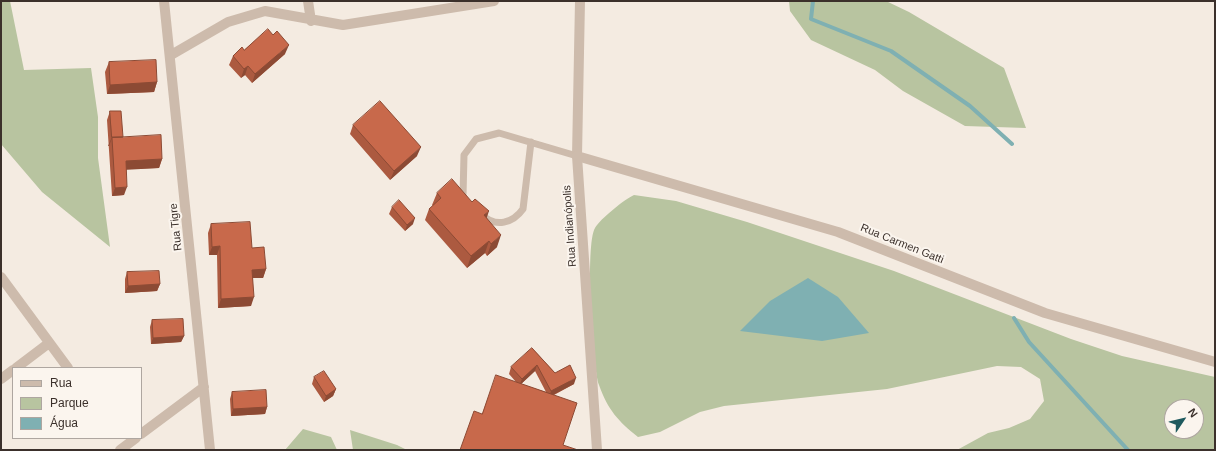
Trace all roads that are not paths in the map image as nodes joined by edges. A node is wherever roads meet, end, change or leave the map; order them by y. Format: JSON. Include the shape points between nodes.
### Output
{"nodes":[{"id":1,"x":164,"y":1,"type":"edge"},
{"id":2,"x":308,"y":1,"type":"edge"},
{"id":3,"x":494,"y":1,"type":"edge"},
{"id":4,"x":580,"y":1,"type":"edge"},
{"id":5,"x":445,"y":5,"type":"edge"},
{"id":6,"x":311,"y":21,"type":"junction"},
{"id":7,"x":171,"y":55,"type":"junction"},
{"id":8,"x":531,"y":142,"type":"junction"},
{"id":9,"x":577,"y":156,"type":"junction"},
{"id":10,"x":468,"y":201,"type":"edge"},
{"id":11,"x":477,"y":210,"type":"edge"},
{"id":12,"x":1,"y":277,"type":"edge"},
{"id":13,"x":49,"y":343,"type":"junction"},
{"id":14,"x":1215,"y":362,"type":"edge"},
{"id":15,"x":17,"y":367,"type":"edge"},
{"id":16,"x":67,"y":367,"type":"edge"},
{"id":17,"x":12,"y":371,"type":"edge"},
{"id":18,"x":1,"y":379,"type":"edge"},
{"id":19,"x":204,"y":387,"type":"junction"},
{"id":20,"x":142,"y":433,"type":"edge"},
{"id":21,"x":135,"y":439,"type":"edge"},
{"id":22,"x":120,"y":450,"type":"edge"},
{"id":23,"x":210,"y":450,"type":"edge"},
{"id":24,"x":597,"y":450,"type":"edge"}],
"edges":[{"from":1,"to":7,"type":"street","name":"Rua Tigre"},
{"from":2,"to":6,"type":"street"},
{"from":3,"to":5,"type":"street"},
{"from":4,"to":9,"type":"street","name":"Rua Indianópolis"},
{"from":5,"to":6,"type":"street","via":[[343,25]]},
{"from":6,"to":7,"type":"street","via":[[265,12],[228,22]]},
{"from":7,"to":19,"type":"street","name":"Rua Tigre"},
{"from":8,"to":9,"type":"lane"},
{"from":8,"to":10,"type":"lane","via":[[499,133],[476,139],[464,155],[462,196]]},
{"from":8,"to":11,"type":"lane","via":[[523,208],[518,217],[503,223],[487,220]]},
{"from":9,"to":14,"type":"street","name":"Rua Carmen Gatti","via":[[838,232],[1045,313]]},
{"from":9,"to":24,"type":"street","name":"Rua Indianópolis"},
{"from":12,"to":13,"type":"street"},
{"from":13,"to":15,"type":"street"},
{"from":13,"to":16,"type":"street"},
{"from":17,"to":18,"type":"street"},
{"from":19,"to":20,"type":"street"},
{"from":19,"to":23,"type":"street","name":"Rua Tigre"},
{"from":21,"to":22,"type":"street"}]}
